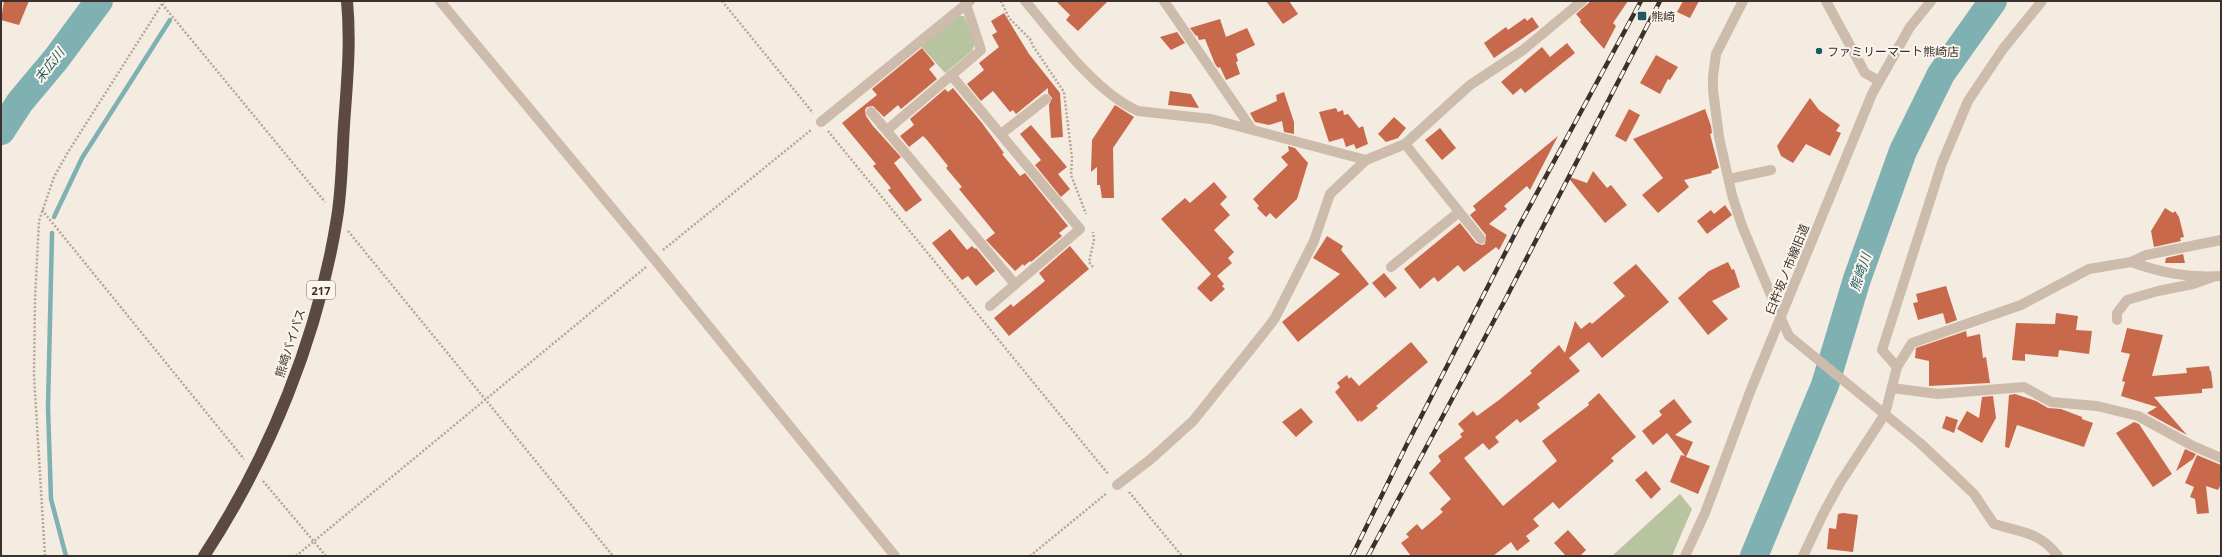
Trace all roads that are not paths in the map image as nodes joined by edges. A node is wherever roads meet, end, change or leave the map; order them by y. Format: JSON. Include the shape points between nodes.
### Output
{"nodes":[{"id":1,"x":347,"y":1,"type":"edge"},
{"id":2,"x":440,"y":1,"type":"edge"},
{"id":3,"x":1025,"y":1,"type":"edge"},
{"id":4,"x":1164,"y":1,"type":"edge"},
{"id":5,"x":1582,"y":1,"type":"edge"},
{"id":6,"x":1743,"y":1,"type":"edge"},
{"id":7,"x":1826,"y":1,"type":"edge"},
{"id":8,"x":1931,"y":1,"type":"edge"},
{"id":9,"x":2042,"y":1,"type":"edge"},
{"id":10,"x":968,"y":2,"type":"edge"},
{"id":11,"x":951,"y":75,"type":"junction"},
{"id":12,"x":1879,"y":81,"type":"junction"},
{"id":13,"x":1046,"y":99,"type":"dead end"},
{"id":14,"x":871,"y":112,"type":"dead end"},
{"id":15,"x":821,"y":122,"type":"road end"},
{"id":16,"x":1251,"y":128,"type":"junction"},
{"id":17,"x":887,"y":130,"type":"junction"},
{"id":18,"x":1001,"y":134,"type":"junction"},
{"id":19,"x":1405,"y":144,"type":"junction"},
{"id":20,"x":1366,"y":160,"type":"junction"},
{"id":21,"x":1771,"y":170,"type":"dead end"},
{"id":22,"x":1733,"y":178,"type":"junction"},
{"id":23,"x":1459,"y":212,"type":"junction"},
{"id":24,"x":1481,"y":239,"type":"dead end"},
{"id":25,"x":2221,"y":240,"type":"edge"},
{"id":26,"x":2131,"y":262,"type":"junction"},
{"id":27,"x":1391,"y":266,"type":"dead end"},
{"id":28,"x":2217,"y":276,"type":"edge"},
{"id":29,"x":1014,"y":283,"type":"junction"},
{"id":30,"x":990,"y":306,"type":"dead end"},
{"id":31,"x":1781,"y":319,"type":"junction"},
{"id":32,"x":2118,"y":320,"type":"dead end"},
{"id":33,"x":1898,"y":367,"type":"junction"},
{"id":34,"x":1892,"y":388,"type":"junction"},
{"id":35,"x":1885,"y":414,"type":"junction"},
{"id":36,"x":2221,"y":458,"type":"edge"},
{"id":37,"x":1119,"y":483,"type":"road end"},
{"id":38,"x":204,"y":556,"type":"edge"},
{"id":39,"x":895,"y":556,"type":"edge"},
{"id":40,"x":1685,"y":556,"type":"edge"},
{"id":41,"x":1802,"y":556,"type":"edge"},
{"id":42,"x":2058,"y":556,"type":"edge"}],
"edges":[{"from":1,"to":38,"type":"highway","name":"熊崎バイパス","number":"217","via":[[350,36],[337,217],[320,295],[286,399],[253,470]]},
{"from":2,"to":39,"type":"street","via":[[655,260]]},
{"from":3,"to":16,"type":"street","via":[[1103,89],[1129,107],[1138,111],[1211,119]]},
{"from":4,"to":16,"type":"street"},
{"from":5,"to":19,"type":"street","via":[[1523,50],[1470,85]]},
{"from":6,"to":22,"type":"street","via":[[1716,54],[1713,76],[1719,137]]},
{"from":7,"to":12,"type":"street","via":[[1865,73]]},
{"from":8,"to":12,"type":"street","name":"臼杵坂ノ市線旧道","via":[[1910,27]]},
{"from":9,"to":33,"type":"street","via":[[2003,49],[1968,101],[1942,163],[1882,350]]},
{"from":10,"to":11,"type":"street","via":[[982,50]]},
{"from":10,"to":15,"type":"street"},
{"from":11,"to":17,"type":"street"},
{"from":11,"to":18,"type":"street"},
{"from":12,"to":31,"type":"street","name":"臼杵坂ノ市線旧道"},
{"from":13,"to":18,"type":"street"},
{"from":14,"to":17,"type":"street"},
{"from":16,"to":20,"type":"street"},
{"from":17,"to":29,"type":"street"},
{"from":18,"to":29,"type":"street","via":[[1080,229]]},
{"from":19,"to":20,"type":"street"},
{"from":19,"to":23,"type":"street"},
{"from":20,"to":37,"type":"street","via":[[1330,194],[1314,241],[1275,318],[1266,330],[1192,421],[1151,459]]},
{"from":21,"to":22,"type":"street"},
{"from":22,"to":31,"type":"street","via":[[1742,226]]},
{"from":23,"to":24,"type":"street"},
{"from":23,"to":27,"type":"street"},
{"from":25,"to":26,"type":"street","via":[[2146,255]]},
{"from":26,"to":28,"type":"street","via":[[2166,273]]},
{"from":26,"to":33,"type":"street","via":[[2089,269],[2020,305],[1912,343]]},
{"from":28,"to":32,"type":"street","via":[[2127,300],[2117,314]]},
{"from":29,"to":30,"type":"street"},
{"from":31,"to":35,"type":"street","via":[[1790,336]]},
{"from":31,"to":40,"type":"street","name":"臼杵坂ノ市線旧道","via":[[1750,392],[1705,513]]},
{"from":33,"to":34,"type":"street"},
{"from":34,"to":35,"type":"street"},
{"from":34,"to":36,"type":"street","via":[[1938,394],[2020,386],[2051,402],[2097,406],[2138,416]]},
{"from":35,"to":41,"type":"street","via":[[1833,495]]},
{"from":35,"to":42,"type":"street","via":[[1974,494],[1994,524],[2033,534],[2050,546]]}]}
